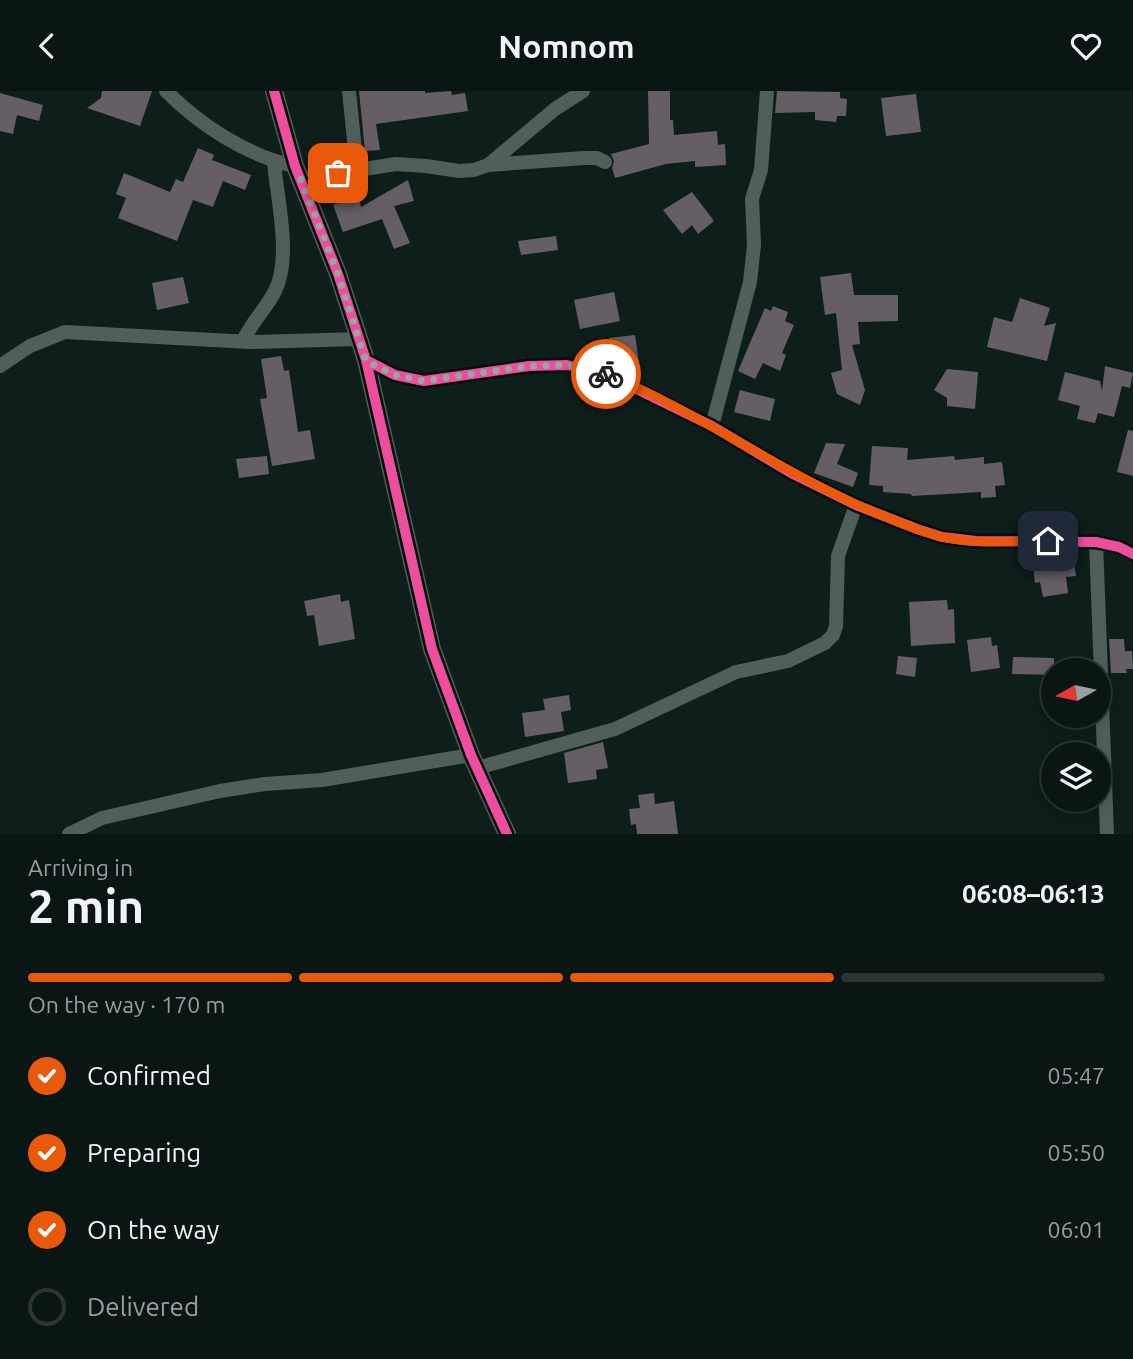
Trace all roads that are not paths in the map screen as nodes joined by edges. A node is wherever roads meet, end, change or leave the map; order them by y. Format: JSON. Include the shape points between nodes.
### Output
{"nodes":[{"id":1,"x":166,"y":91,"type":"edge"},
{"id":2,"x":274,"y":91,"type":"edge"},
{"id":3,"x":349,"y":91,"type":"edge"},
{"id":4,"x":583,"y":91,"type":"edge"},
{"id":5,"x":767,"y":91,"type":"edge"},
{"id":6,"x":274,"y":162,"type":"junction"},
{"id":7,"x":605,"y":162,"type":"dead end"},
{"id":8,"x":488,"y":165,"type":"junction"},
{"id":9,"x":357,"y":170,"type":"junction"},
{"id":10,"x":298,"y":172,"type":"junction"},
{"id":11,"x":359,"y":339,"type":"junction"},
{"id":12,"x":243,"y":341,"type":"junction"},
{"id":13,"x":366,"y":361,"type":"junction"},
{"id":14,"x":0,"y":366,"type":"edge"},
{"id":15,"x":712,"y":426,"type":"junction"},
{"id":16,"x":856,"y":505,"type":"junction"},
{"id":17,"x":1096,"y":542,"type":"junction"},
{"id":18,"x":1133,"y":554,"type":"edge"},
{"id":19,"x":474,"y":762,"type":"junction"},
{"id":20,"x":69,"y":834,"type":"edge"},
{"id":21,"x":508,"y":834,"type":"edge"},
{"id":22,"x":1107,"y":834,"type":"edge"}],
"edges":[{"from":1,"to":6,"type":"street","via":[[216,130]]},
{"from":2,"to":10,"type":"street"},
{"from":3,"to":9,"type":"street"},
{"from":4,"to":8,"type":"street"},
{"from":5,"to":15,"type":"street","via":[[761,170],[752,199],[750,282]]},
{"from":6,"to":10,"type":"street"},
{"from":6,"to":12,"type":"street","via":[[283,245],[281,274]]},
{"from":7,"to":8,"type":"street","via":[[584,157]]},
{"from":8,"to":9,"type":"street","via":[[459,171],[397,164]]},
{"from":9,"to":10,"type":"street"},
{"from":10,"to":11,"type":"street"},
{"from":11,"to":12,"type":"street"},
{"from":11,"to":13,"type":"street"},
{"from":12,"to":14,"type":"street","via":[[65,332],[38,342]]},
{"from":13,"to":15,"type":"street","via":[[395,375],[424,381],[567,365],[608,375]]},
{"from":13,"to":19,"type":"street","via":[[432,649]]},
{"from":15,"to":16,"type":"street"},
{"from":16,"to":17,"type":"street","via":[[942,537]]},
{"from":16,"to":19,"type":"street","via":[[838,557],[836,626],[825,643],[788,661],[736,672],[615,729]]},
{"from":17,"to":18,"type":"street"},
{"from":17,"to":22,"type":"street"},
{"from":19,"to":20,"type":"street","via":[[220,791],[102,818]]},
{"from":19,"to":21,"type":"street"}]}
